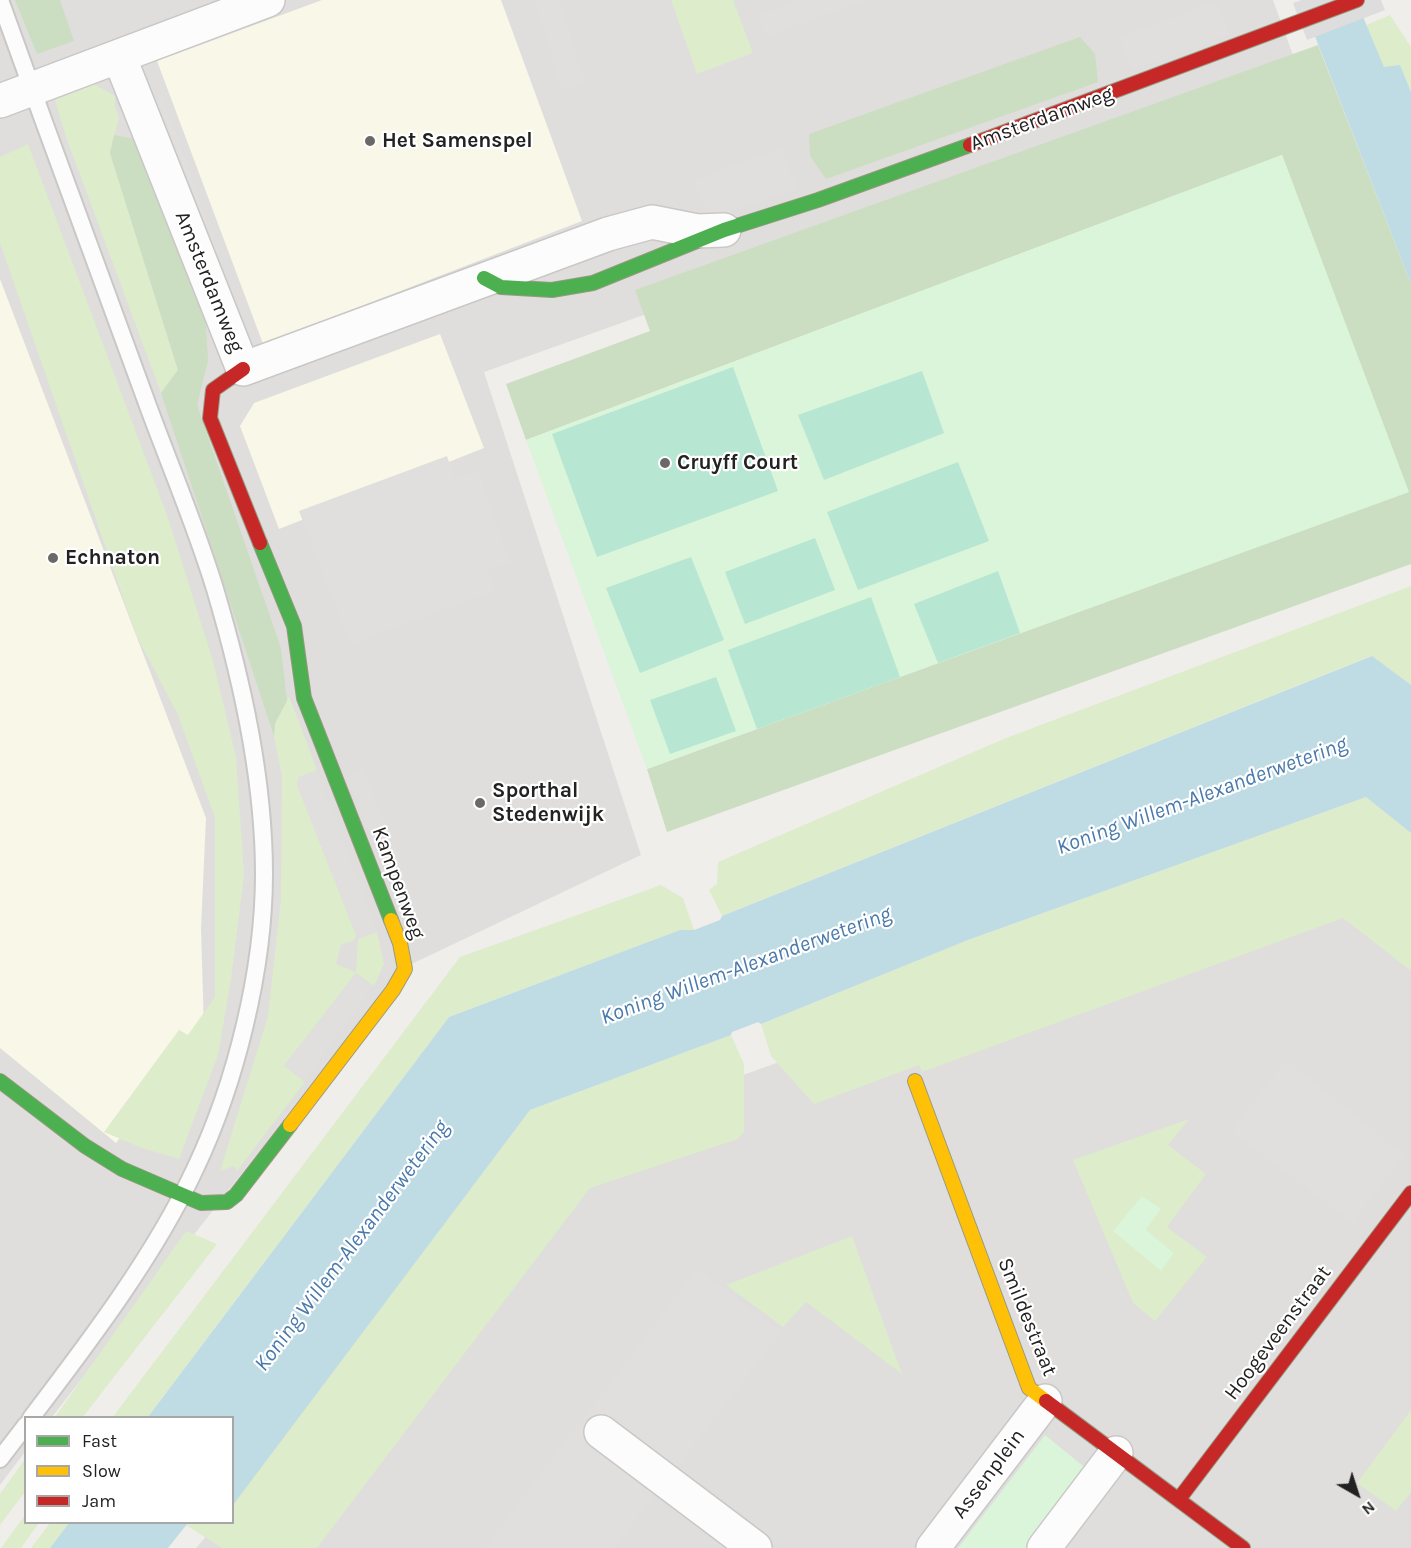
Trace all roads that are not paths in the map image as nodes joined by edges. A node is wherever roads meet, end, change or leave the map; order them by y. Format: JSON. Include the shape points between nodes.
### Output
{"nodes":[{"id":1,"x":0,"y":0,"type":"edge"},
{"id":2,"x":268,"y":0,"type":"edge"},
{"id":3,"x":1357,"y":0,"type":"edge"},
{"id":4,"x":119,"y":56,"type":"junction"},
{"id":5,"x":32,"y":89,"type":"junction"},
{"id":6,"x":0,"y":102,"type":"edge"},
{"id":7,"x":724,"y":230,"type":"joint"},
{"id":8,"x":243,"y":369,"type":"junction"},
{"id":9,"x":0,"y":1081,"type":"edge"},
{"id":10,"x":915,"y":1081,"type":"dead end"},
{"id":11,"x":1411,"y":1193,"type":"edge"},
{"id":12,"x":182,"y":1195,"type":"junction"},
{"id":13,"x":1045,"y":1401,"type":"junction"},
{"id":14,"x":33,"y":1416,"type":"edge"},
{"id":15,"x":24,"y":1428,"type":"edge"},
{"id":16,"x":601,"y":1432,"type":"dead end"},
{"id":17,"x":1116,"y":1453,"type":"junction"},
{"id":18,"x":0,"y":1459,"type":"edge"},
{"id":19,"x":1179,"y":1499,"type":"junction"},
{"id":20,"x":754,"y":1548,"type":"edge"},
{"id":21,"x":933,"y":1548,"type":"edge"},
{"id":22,"x":1044,"y":1548,"type":"edge"},
{"id":23,"x":1243,"y":1548,"type":"edge"}],
"edges":[{"from":1,"to":5,"type":"lane"},
{"from":2,"to":4,"type":"street"},
{"from":3,"to":7,"type":"street","name":"Amsterdamweg","via":[[1064,111]]},
{"from":4,"to":5,"type":"street"},
{"from":4,"to":8,"type":"street","name":"Amsterdamweg"},
{"from":5,"to":6,"type":"street"},
{"from":5,"to":12,"type":"lane","via":[[214,588],[253,744],[264,873],[253,981],[223,1101]]},
{"from":7,"to":8,"type":"street","name":"Amsterdamweg","via":[[697,231],[652,222],[608,234]]},
{"from":8,"to":12,"type":"street","name":"Kampenweg","via":[[213,390],[210,418],[294,626],[304,698],[400,943],[405,969],[393,990],[236,1194],[227,1202],[216,1204]]},
{"from":9,"to":12,"type":"street","name":"Kampenweg","via":[[85,1146],[122,1169]]},
{"from":10,"to":13,"type":"street","name":"Smildestraat","via":[[1029,1388]]},
{"from":11,"to":19,"type":"street","name":"Hoogeveenstraat"},
{"from":12,"to":14,"type":"lane","via":[[83,1350]]},
{"from":13,"to":17,"type":"street","name":"Smildestraat"},
{"from":13,"to":21,"type":"street","name":"Assenplein"},
{"from":15,"to":18,"type":"lane"},
{"from":16,"to":20,"type":"street"},
{"from":17,"to":19,"type":"street","name":"Smildestraat"},
{"from":17,"to":22,"type":"street"},
{"from":19,"to":23,"type":"street","name":"Smildestraat"}]}
